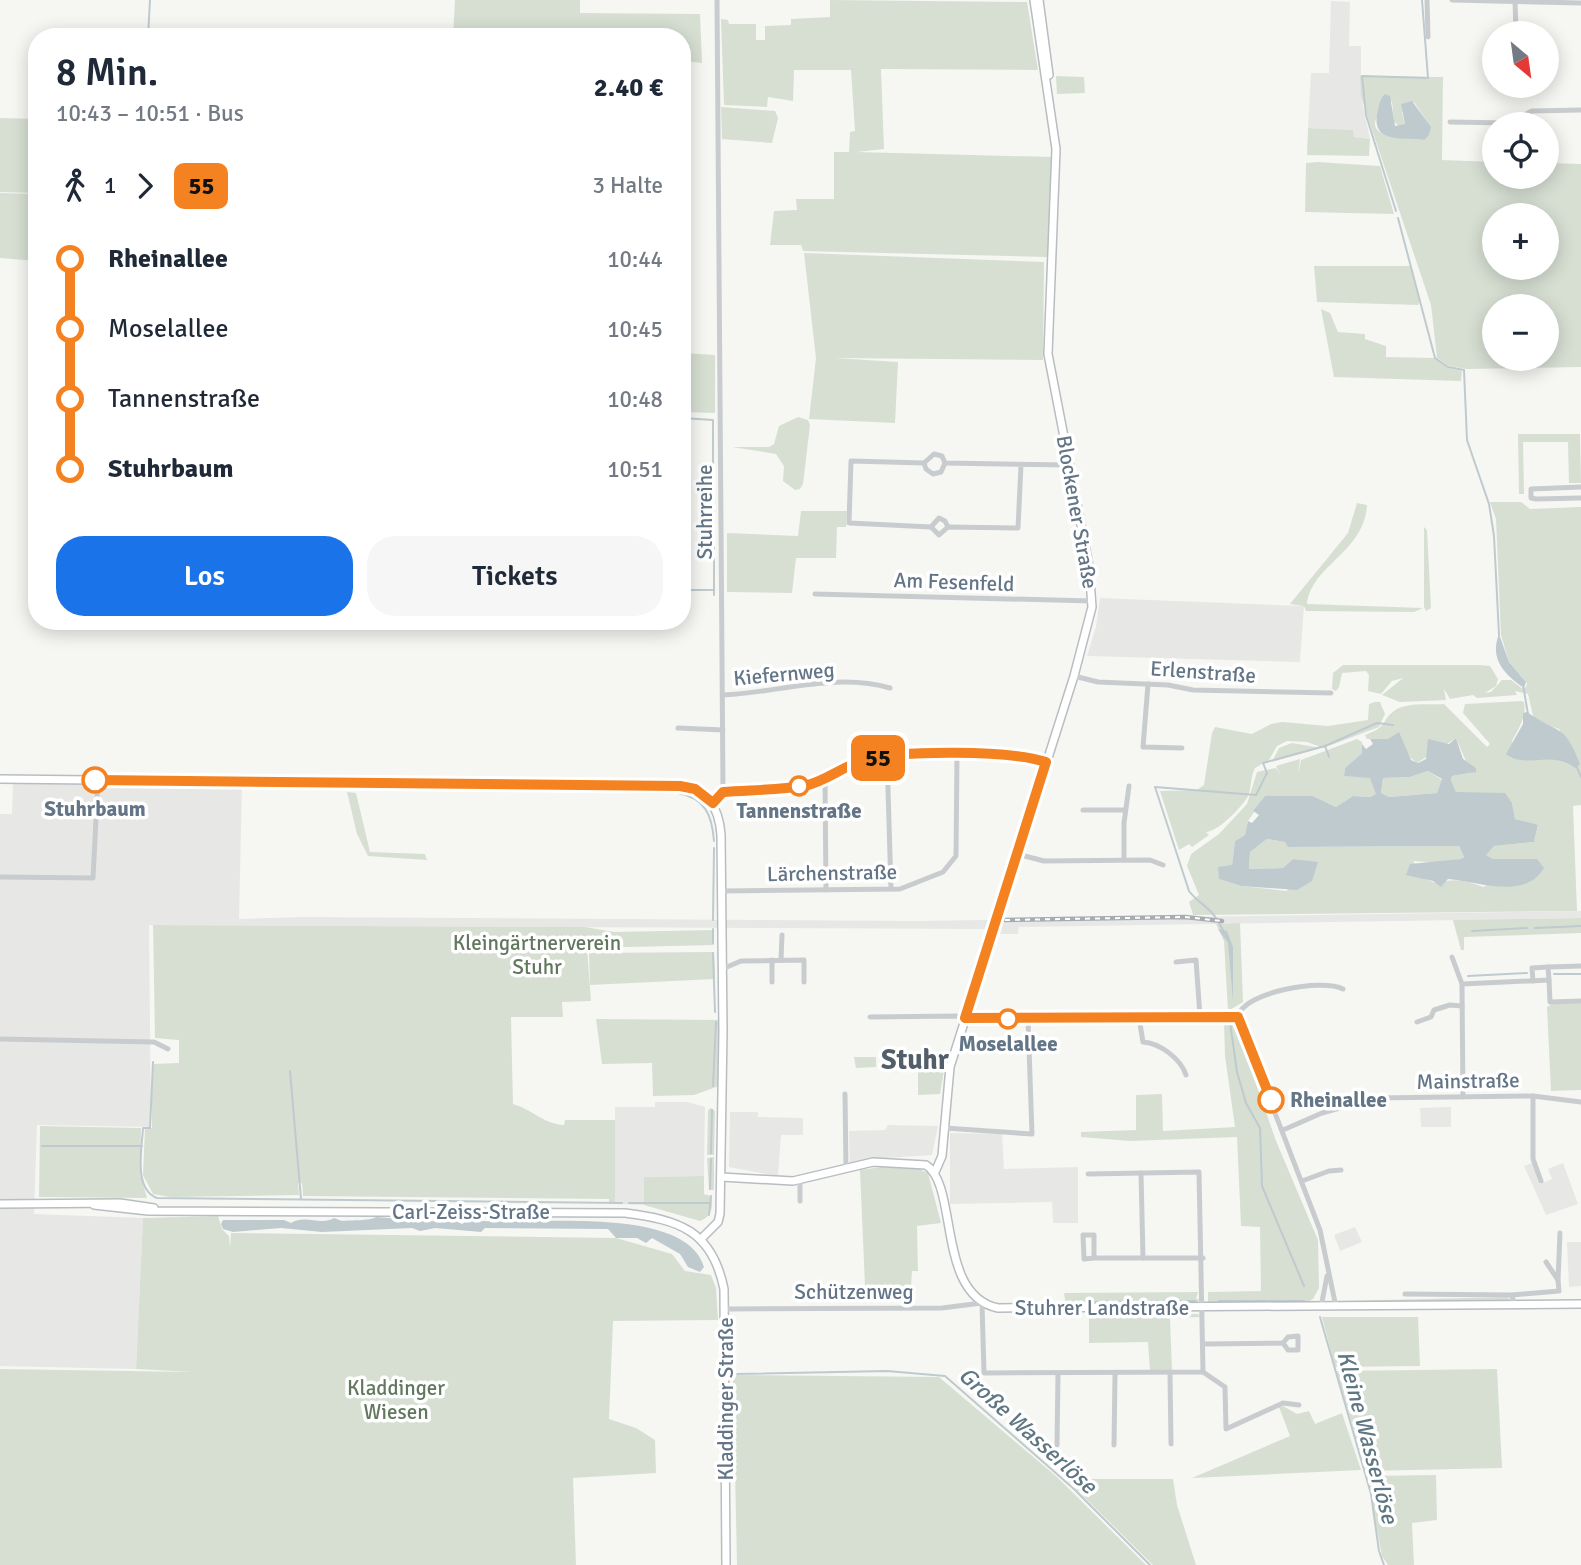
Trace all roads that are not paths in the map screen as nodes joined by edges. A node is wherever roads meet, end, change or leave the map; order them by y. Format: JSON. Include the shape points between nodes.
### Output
{"nodes":[{"id":1,"x":717,"y":0,"type":"edge"},
{"id":2,"x":1036,"y":0,"type":"edge"},
{"id":3,"x":1427,"y":0,"type":"edge"},
{"id":4,"x":1452,"y":0,"type":"edge"},
{"id":5,"x":1515,"y":1,"type":"edge"},
{"id":6,"x":1581,"y":3,"type":"edge"},
{"id":7,"x":1516,"y":21,"type":"edge"},
{"id":8,"x":1428,"y":37,"type":"dead end"},
{"id":9,"x":1581,"y":110,"type":"edge"},
{"id":10,"x":1450,"y":122,"type":"dead end"},
{"id":11,"x":924,"y":463,"type":"junction"},
{"id":12,"x":945,"y":463,"type":"junction"},
{"id":13,"x":1021,"y":465,"type":"junction"},
{"id":14,"x":1069,"y":466,"type":"junction"},
{"id":15,"x":1581,"y":488,"type":"edge"},
{"id":16,"x":1581,"y":498,"type":"edge"},
{"id":17,"x":931,"y":527,"type":"junction"},
{"id":18,"x":948,"y":527,"type":"junction"},
{"id":19,"x":816,"y":594,"type":"dead end"},
{"id":20,"x":1093,"y":601,"type":"junction"},
{"id":21,"x":1074,"y":676,"type":"junction"},
{"id":22,"x":1148,"y":684,"type":"junction"},
{"id":23,"x":890,"y":688,"type":"dead end"},
{"id":24,"x":1331,"y":693,"type":"dead end"},
{"id":25,"x":723,"y":695,"type":"junction"},
{"id":26,"x":678,"y":727,"type":"dead end"},
{"id":27,"x":723,"y":730,"type":"junction"},
{"id":28,"x":1182,"y":748,"type":"dead end"},
{"id":29,"x":957,"y":755,"type":"junction"},
{"id":30,"x":887,"y":756,"type":"junction"},
{"id":31,"x":1046,"y":762,"type":"junction"},
{"id":32,"x":825,"y":778,"type":"junction"},
{"id":33,"x":0,"y":779,"type":"edge"},
{"id":34,"x":98,"y":780,"type":"junction"},
{"id":35,"x":1129,"y":786,"type":"dead end"},
{"id":36,"x":723,"y":792,"type":"junction"},
{"id":37,"x":713,"y":803,"type":"junction"},
{"id":38,"x":1083,"y":810,"type":"dead end"},
{"id":39,"x":1125,"y":810,"type":"junction"},
{"id":40,"x":1017,"y":854,"type":"junction"},
{"id":41,"x":1124,"y":860,"type":"junction"},
{"id":42,"x":1163,"y":866,"type":"dead end"},
{"id":43,"x":0,"y":877,"type":"edge"},
{"id":44,"x":891,"y":889,"type":"junction"},
{"id":45,"x":826,"y":890,"type":"junction"},
{"id":46,"x":722,"y":891,"type":"junction"},
{"id":47,"x":782,"y":935,"type":"dead end"},
{"id":48,"x":1452,"y":957,"type":"dead end"},
{"id":49,"x":772,"y":960,"type":"junction"},
{"id":50,"x":781,"y":960,"type":"junction"},
{"id":51,"x":1176,"y":962,"type":"dead end"},
{"id":52,"x":1581,"y":966,"type":"edge"},
{"id":53,"x":1548,"y":967,"type":"junction"},
{"id":54,"x":722,"y":969,"type":"junction"},
{"id":55,"x":1549,"y":980,"type":"junction"},
{"id":56,"x":1533,"y":981,"type":"junction"},
{"id":57,"x":772,"y":982,"type":"dead end"},
{"id":58,"x":804,"y":982,"type":"dead end"},
{"id":59,"x":1462,"y":984,"type":"junction"},
{"id":60,"x":1343,"y":989,"type":"dead end"},
{"id":61,"x":1581,"y":1001,"type":"edge"},
{"id":62,"x":1462,"y":1006,"type":"junction"},
{"id":63,"x":1200,"y":1016,"type":"junction"},
{"id":64,"x":870,"y":1017,"type":"dead end"},
{"id":65,"x":1238,"y":1017,"type":"junction"},
{"id":66,"x":965,"y":1018,"type":"junction"},
{"id":67,"x":1028,"y":1018,"type":"junction"},
{"id":68,"x":1139,"y":1018,"type":"junction"},
{"id":69,"x":1417,"y":1022,"type":"dead end"},
{"id":70,"x":0,"y":1040,"type":"edge"},
{"id":71,"x":168,"y":1049,"type":"dead end"},
{"id":72,"x":1185,"y":1075,"type":"dead end"},
{"id":73,"x":845,"y":1094,"type":"dead end"},
{"id":74,"x":1533,"y":1096,"type":"junction"},
{"id":75,"x":1464,"y":1097,"type":"junction"},
{"id":76,"x":1581,"y":1102,"type":"edge"},
{"id":77,"x":945,"y":1128,"type":"junction"},
{"id":78,"x":1283,"y":1129,"type":"junction"},
{"id":79,"x":846,"y":1168,"type":"junction"},
{"id":80,"x":1341,"y":1170,"type":"dead end"},
{"id":81,"x":935,"y":1172,"type":"junction"},
{"id":82,"x":1142,"y":1173,"type":"junction"},
{"id":83,"x":1088,"y":1174,"type":"dead end"},
{"id":84,"x":720,"y":1177,"type":"junction"},
{"id":85,"x":800,"y":1180,"type":"junction"},
{"id":86,"x":1302,"y":1181,"type":"junction"},
{"id":87,"x":1541,"y":1181,"type":"dead end"},
{"id":88,"x":800,"y":1201,"type":"dead end"},
{"id":89,"x":0,"y":1204,"type":"edge"},
{"id":90,"x":1560,"y":1233,"type":"dead end"},
{"id":91,"x":701,"y":1239,"type":"junction"},
{"id":92,"x":1094,"y":1258,"type":"junction"},
{"id":93,"x":1143,"y":1258,"type":"junction"},
{"id":94,"x":1203,"y":1258,"type":"junction"},
{"id":95,"x":1546,"y":1262,"type":"dead end"},
{"id":96,"x":1328,"y":1273,"type":"junction"},
{"id":97,"x":1558,"y":1280,"type":"junction"},
{"id":98,"x":1405,"y":1294,"type":"dead end"},
{"id":99,"x":1512,"y":1294,"type":"junction"},
{"id":100,"x":982,"y":1303,"type":"junction"},
{"id":101,"x":1581,"y":1304,"type":"edge"},
{"id":102,"x":1514,"y":1305,"type":"junction"},
{"id":103,"x":1321,"y":1307,"type":"junction"},
{"id":104,"x":1336,"y":1307,"type":"junction"},
{"id":105,"x":1204,"y":1308,"type":"junction"},
{"id":106,"x":726,"y":1309,"type":"junction"},
{"id":107,"x":1283,"y":1343,"type":"dead end"},
{"id":108,"x":1203,"y":1344,"type":"junction"},
{"id":109,"x":1203,"y":1372,"type":"junction"},
{"id":110,"x":1019,"y":1374,"type":"junction"},
{"id":111,"x":1058,"y":1374,"type":"junction"},
{"id":112,"x":1170,"y":1374,"type":"junction"},
{"id":113,"x":1115,"y":1375,"type":"junction"},
{"id":114,"x":1019,"y":1384,"type":"dead end"},
{"id":115,"x":1299,"y":1405,"type":"dead end"},
{"id":116,"x":1171,"y":1444,"type":"dead end"},
{"id":117,"x":1057,"y":1445,"type":"dead end"},
{"id":118,"x":1114,"y":1445,"type":"dead end"},
{"id":119,"x":726,"y":1565,"type":"edge"}],
"edges":[{"from":1,"to":25,"type":"street","name":"Stuhrreihe"},
{"from":2,"to":14,"type":"street","name":"Blockener Straße","via":[[1056,175],[1048,354]]},
{"from":3,"to":8,"type":"street"},
{"from":4,"to":5,"type":"street"},
{"from":5,"to":6,"type":"street"},
{"from":5,"to":7,"type":"street"},
{"from":9,"to":10,"type":"street","via":[[1532,111],[1509,124]]},
{"from":11,"to":12,"type":"street","via":[[934,453]]},
{"from":11,"to":12,"type":"street","via":[[933,474],[941,472]]},
{"from":11,"to":17,"type":"street","via":[[851,461],[849,523]]},
{"from":12,"to":13,"type":"street"},
{"from":13,"to":14,"type":"street"},
{"from":13,"to":18,"type":"street","via":[[1018,528]]},
{"from":14,"to":20,"type":"street","name":"Blockener Straße"},
{"from":15,"to":16,"type":"street","via":[[1536,488],[1530,494],[1536,499]]},
{"from":17,"to":18,"type":"street","via":[[939,535]]},
{"from":17,"to":18,"type":"street","via":[[939,518]]},
{"from":19,"to":20,"type":"street","name":"Am Fesenfeld"},
{"from":20,"to":21,"type":"street","name":"Blockener Straße"},
{"from":21,"to":22,"type":"street","name":"Erlenstraße"},
{"from":21,"to":31,"type":"street","name":"Blockener Straße"},
{"from":22,"to":24,"type":"street","name":"Erlenstraße","via":[[1193,690]]},
{"from":22,"to":28,"type":"street","via":[[1143,747]]},
{"from":23,"to":25,"type":"street","name":"Kiefernweg","via":[[813,683]]},
{"from":25,"to":27,"type":"street","name":"Stuhrreihe"},
{"from":26,"to":27,"type":"street"},
{"from":27,"to":36,"type":"street","name":"Stuhrreihe"},
{"from":29,"to":30,"type":"street"},
{"from":29,"to":31,"type":"street"},
{"from":29,"to":44,"type":"street","name":"Lärchenstraße","via":[[956,856],[932,879]]},
{"from":30,"to":32,"type":"street","via":[[851,764]]},
{"from":30,"to":44,"type":"street"},
{"from":31,"to":40,"type":"street","name":"Blockener Straße"},
{"from":32,"to":36,"type":"street","via":[[804,786]]},
{"from":32,"to":45,"type":"street"},
{"from":33,"to":34,"type":"street"},
{"from":34,"to":37,"type":"street","via":[[680,786],[695,789]]},
{"from":34,"to":43,"type":"street","via":[[93,878]]},
{"from":35,"to":39,"type":"street"},
{"from":36,"to":37,"type":"street"},
{"from":37,"to":46,"type":"street","via":[[720,826]]},
{"from":38,"to":39,"type":"street"},
{"from":39,"to":41,"type":"street"},
{"from":40,"to":41,"type":"street","via":[[1044,861]]},
{"from":40,"to":66,"type":"street","name":"Blockener Straße"},
{"from":41,"to":42,"type":"street","via":[[1150,860]]},
{"from":44,"to":45,"type":"street","name":"Lärchenstraße"},
{"from":45,"to":46,"type":"street","name":"Lärchenstraße"},
{"from":46,"to":54,"type":"street"},
{"from":47,"to":50,"type":"street"},
{"from":48,"to":59,"type":"street"},
{"from":49,"to":50,"type":"street"},
{"from":49,"to":54,"type":"street","via":[[741,961]]},
{"from":49,"to":57,"type":"street"},
{"from":50,"to":58,"type":"street","via":[[804,960]]},
{"from":51,"to":63,"type":"street","via":[[1196,960]]},
{"from":52,"to":53,"type":"street"},
{"from":53,"to":55,"type":"street"},
{"from":53,"to":56,"type":"street","via":[[1532,968]]},
{"from":54,"to":84,"type":"street"},
{"from":55,"to":56,"type":"street"},
{"from":55,"to":61,"type":"street","via":[[1550,1002]]},
{"from":56,"to":59,"type":"street"},
{"from":59,"to":62,"type":"street"},
{"from":60,"to":65,"type":"street","via":[[1322,984],[1289,987],[1245,1005]]},
{"from":62,"to":69,"type":"street","via":[[1434,1010],[1431,1017]]},
{"from":62,"to":75,"type":"street"},
{"from":63,"to":65,"type":"street"},
{"from":63,"to":68,"type":"street"},
{"from":64,"to":66,"type":"street"},
{"from":65,"to":78,"type":"street"},
{"from":66,"to":67,"type":"street"},
{"from":66,"to":77,"type":"street","name":"Blockener Straße","via":[[950,1067]]},
{"from":67,"to":68,"type":"street"},
{"from":67,"to":77,"type":"street","via":[[1031,1134]]},
{"from":68,"to":72,"type":"street","via":[[1143,1042],[1153,1043],[1182,1064]]},
{"from":70,"to":71,"type":"street","via":[[154,1042]]},
{"from":73,"to":79,"type":"street"},
{"from":74,"to":75,"type":"street","name":"Mainstraße"},
{"from":74,"to":76,"type":"street","name":"Mainstraße"},
{"from":74,"to":87,"type":"street","via":[[1533,1159]]},
{"from":75,"to":78,"type":"street","name":"Mainstraße","via":[[1374,1098]]},
{"from":77,"to":81,"type":"street","name":"Blockener Straße"},
{"from":78,"to":86,"type":"street"},
{"from":79,"to":81,"type":"street","via":[[894,1161],[926,1165]]},
{"from":79,"to":85,"type":"street"},
{"from":80,"to":86,"type":"street"},
{"from":81,"to":100,"type":"street","via":[[964,1281]]},
{"from":82,"to":83,"type":"street"},
{"from":82,"to":93,"type":"street"},
{"from":82,"to":94,"type":"street","via":[[1199,1172]]},
{"from":84,"to":85,"type":"street"},
{"from":84,"to":91,"type":"street","via":[[719,1219]]},
{"from":85,"to":88,"type":"street"},
{"from":86,"to":96,"type":"street","via":[[1324,1243]]},
{"from":89,"to":91,"type":"street","name":"Carl-Zeiss-Straße","via":[[94,1205],[133,1211],[625,1213],[675,1222]]},
{"from":90,"to":97,"type":"street"},
{"from":91,"to":106,"type":"street","name":"Kladdinger Straße","via":[[719,1269]]},
{"from":92,"to":92,"type":"street","via":[[1094,1235],[1083,1235],[1084,1259]]},
{"from":92,"to":93,"type":"street"},
{"from":93,"to":94,"type":"street"},
{"from":94,"to":105,"type":"street"},
{"from":95,"to":97,"type":"street"},
{"from":96,"to":103,"type":"street"},
{"from":96,"to":104,"type":"street"},
{"from":97,"to":99,"type":"street","via":[[1559,1292]]},
{"from":98,"to":99,"type":"street"},
{"from":99,"to":102,"type":"street"},
{"from":100,"to":105,"type":"street","name":"Stuhrer Landstraße","via":[[1014,1309]]},
{"from":100,"to":106,"type":"street","name":"Schützenweg","via":[[942,1308]]},
{"from":100,"to":110,"type":"street","via":[[984,1373]]},
{"from":101,"to":102,"type":"street","name":"Stuhrer Landstraße"},
{"from":102,"to":104,"type":"street","name":"Stuhrer Landstraße"},
{"from":103,"to":104,"type":"street","name":"Stuhrer Landstraße"},
{"from":103,"to":105,"type":"street","name":"Stuhrer Landstraße"},
{"from":105,"to":108,"type":"street"},
{"from":106,"to":119,"type":"street","name":"Kladdinger Straße"},
{"from":107,"to":108,"type":"street"},
{"from":108,"to":109,"type":"street"},
{"from":109,"to":112,"type":"street"},
{"from":109,"to":115,"type":"street","via":[[1225,1387],[1226,1429],[1283,1404]]},
{"from":110,"to":111,"type":"street"},
{"from":110,"to":114,"type":"street"},
{"from":111,"to":113,"type":"street"},
{"from":111,"to":117,"type":"street"},
{"from":112,"to":113,"type":"street"},
{"from":112,"to":116,"type":"street"},
{"from":113,"to":118,"type":"street"}]}
